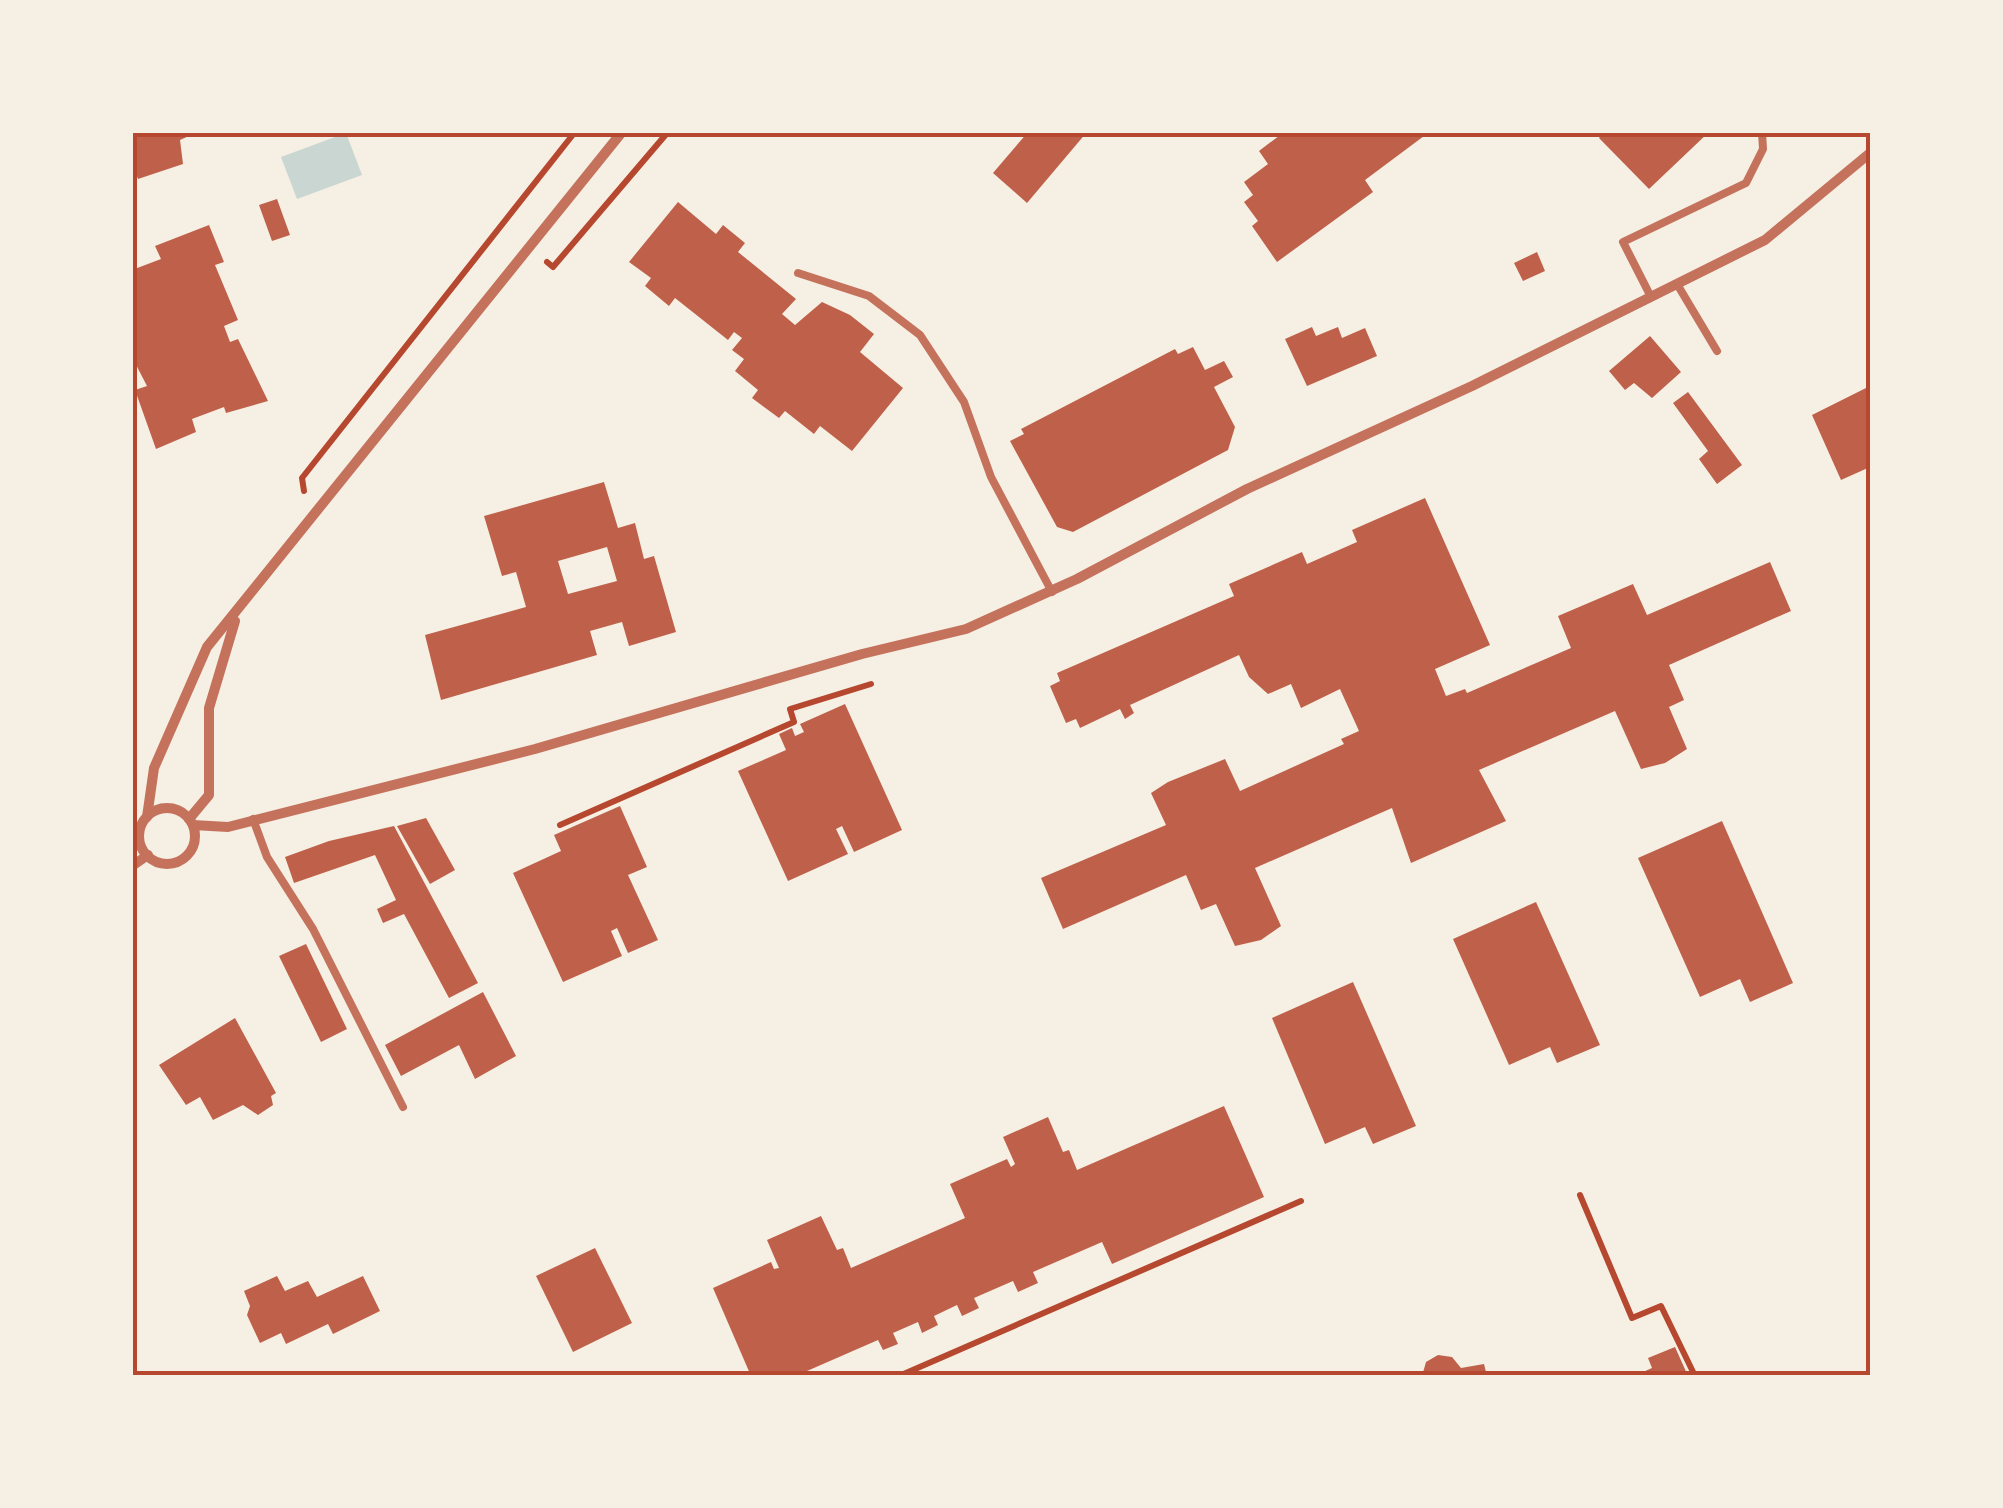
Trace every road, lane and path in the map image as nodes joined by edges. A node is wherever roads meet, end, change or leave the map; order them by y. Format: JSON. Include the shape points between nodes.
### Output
{"nodes":[{"id":1,"x":575,"y":132,"type":"edge"},
{"id":2,"x":622,"y":132,"type":"edge"},
{"id":3,"x":668,"y":132,"type":"edge"},
{"id":4,"x":1762,"y":132,"type":"edge"},
{"id":5,"x":1870,"y":153,"type":"edge"},
{"id":6,"x":527,"y":246,"type":"junction"},
{"id":7,"x":798,"y":273,"type":"dead end"},
{"id":8,"x":1677,"y":284,"type":"junction"},
{"id":9,"x":1651,"y":297,"type":"junction"},
{"id":10,"x":1717,"y":351,"type":"dead end"},
{"id":11,"x":320,"y":510,"type":"junction"},
{"id":12,"x":1052,"y":592,"type":"junction"},
{"id":13,"x":240,"y":610,"type":"junction"},
{"id":14,"x":871,"y":684,"type":"dead end"},
{"id":15,"x":147,"y":817,"type":"junction"},
{"id":16,"x":254,"y":819,"type":"junction"},
{"id":17,"x":191,"y":822,"type":"junction"},
{"id":18,"x":560,"y":824,"type":"dead end"},
{"id":19,"x":148,"y":855,"type":"junction"},
{"id":20,"x":132,"y":866,"type":"edge"},
{"id":21,"x":404,"y":1107,"type":"dead end"},
{"id":22,"x":1580,"y":1195,"type":"dead end"},
{"id":23,"x":1301,"y":1201,"type":"dead end"},
{"id":24,"x":899,"y":1376,"type":"edge"},
{"id":25,"x":1695,"y":1376,"type":"edge"}],
"edges":[{"from":1,"to":11,"type":"path","via":[[302,478],[305,497]]},
{"from":2,"to":6,"type":"street"},
{"from":3,"to":6,"type":"path","via":[[553,267]]},
{"from":4,"to":9,"type":"lane","via":[[1764,150],[1746,183],[1623,242]]},
{"from":5,"to":8,"type":"street","via":[[1765,240]]},
{"from":6,"to":11,"type":"street"},
{"from":7,"to":12,"type":"lane","via":[[869,296],[920,335],[964,402],[991,476]]},
{"from":8,"to":9,"type":"street"},
{"from":8,"to":10,"type":"lane"},
{"from":9,"to":12,"type":"street","via":[[1247,490]]},
{"from":11,"to":13,"type":"street"},
{"from":12,"to":16,"type":"street","via":[[966,629]]},
{"from":13,"to":15,"type":"street","via":[[207,646],[180,701],[147,792]]},
{"from":13,"to":17,"type":"street","via":[[209,708],[209,794]]},
{"from":14,"to":18,"type":"path","via":[[790,709],[794,722]]},
{"from":15,"to":17,"type":"street","via":[[168,808]]},
{"from":15,"to":19,"type":"street","via":[[140,840]]},
{"from":16,"to":17,"type":"street","via":[[228,827]]},
{"from":16,"to":21,"type":"lane","via":[[266,857]]},
{"from":17,"to":19,"type":"street","via":[[192,850],[179,861],[163,863]]},
{"from":19,"to":20,"type":"street"},
{"from":22,"to":25,"type":"path","via":[[1632,1318],[1662,1306]]},
{"from":23,"to":24,"type":"path"}]}
